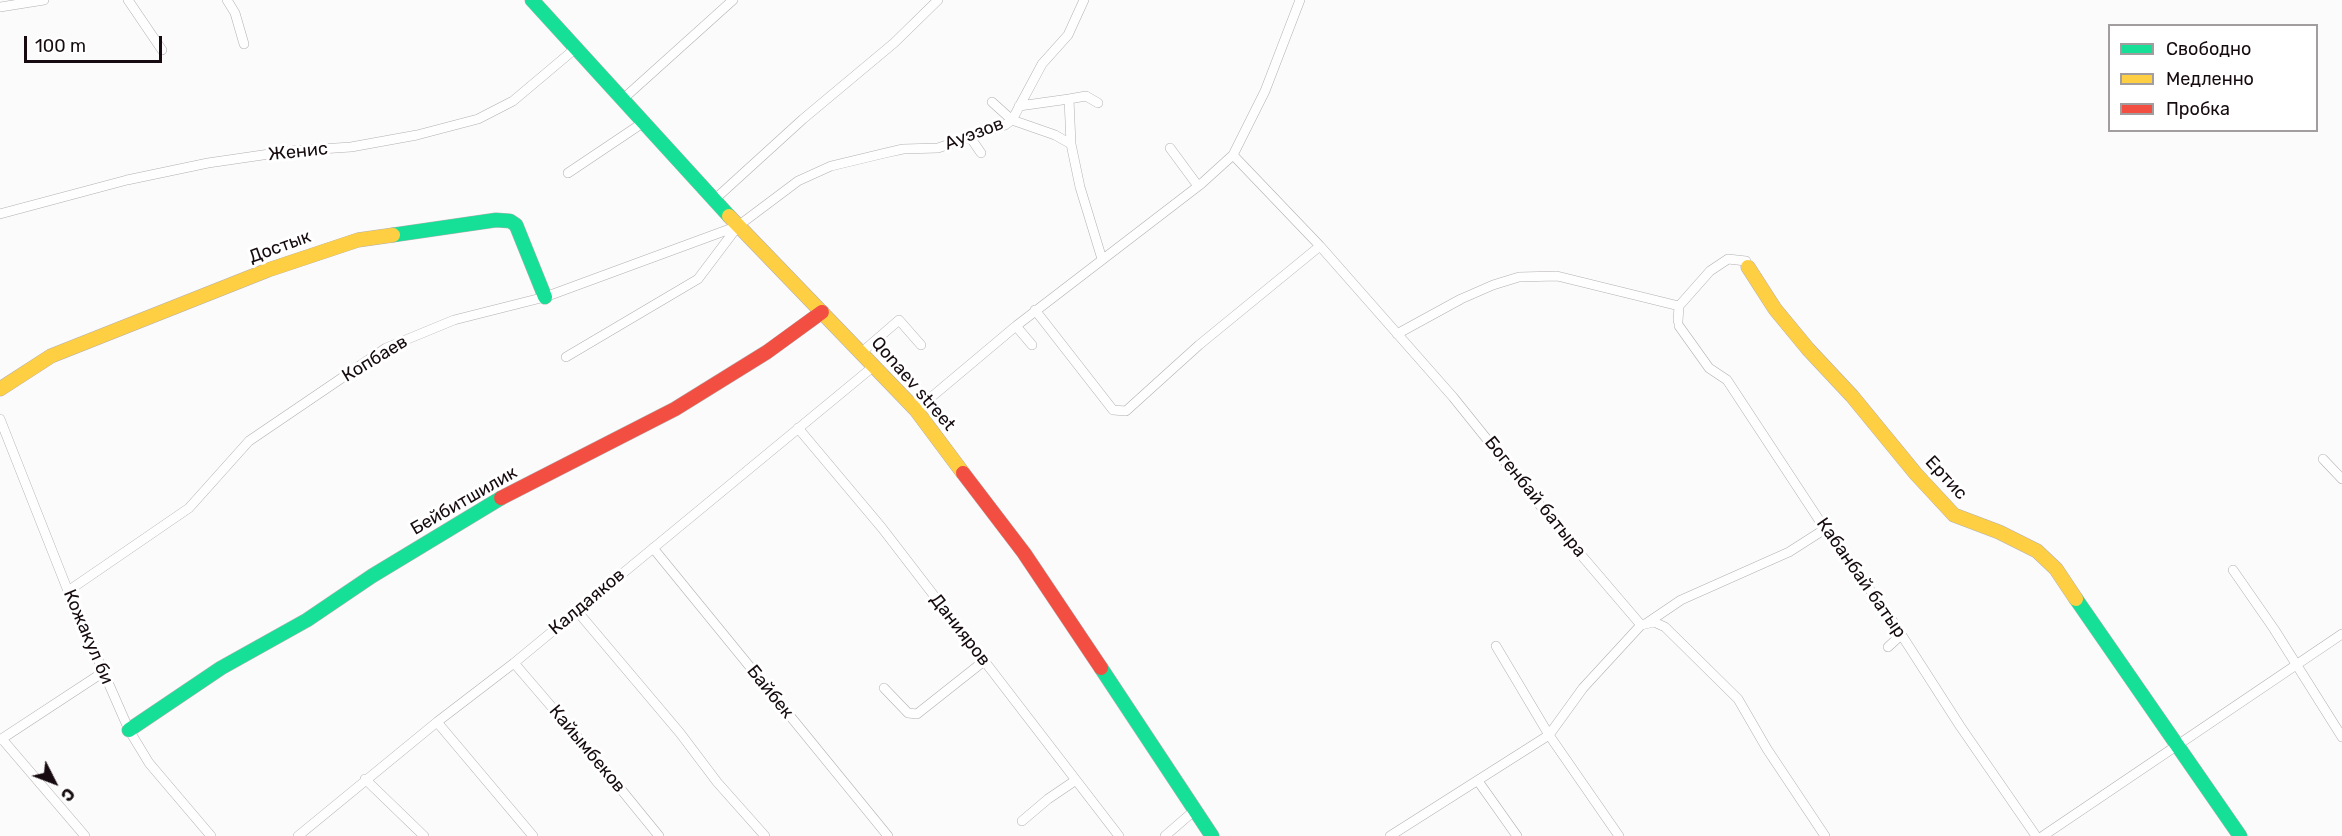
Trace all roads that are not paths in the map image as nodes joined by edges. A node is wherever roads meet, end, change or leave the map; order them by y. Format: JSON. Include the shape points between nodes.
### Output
{"nodes":[{"id":1,"x":44,"y":0,"type":"edge"},
{"id":2,"x":128,"y":0,"type":"edge"},
{"id":3,"x":227,"y":0,"type":"edge"},
{"id":4,"x":532,"y":0,"type":"edge"},
{"id":5,"x":733,"y":0,"type":"edge"},
{"id":6,"x":938,"y":0,"type":"edge"},
{"id":7,"x":1084,"y":0,"type":"edge"},
{"id":8,"x":1300,"y":0,"type":"edge"},
{"id":9,"x":0,"y":7,"type":"edge"},
{"id":10,"x":244,"y":44,"type":"dead end"},
{"id":11,"x":576,"y":48,"type":"junction"},
{"id":12,"x":162,"y":50,"type":"dead end"},
{"id":13,"x":623,"y":99,"type":"junction"},
{"id":14,"x":1069,"y":99,"type":"junction"},
{"id":15,"x":992,"y":102,"type":"dead end"},
{"id":16,"x":1098,"y":103,"type":"dead end"},
{"id":17,"x":1020,"y":106,"type":"junction"},
{"id":18,"x":1012,"y":120,"type":"junction"},
{"id":19,"x":644,"y":122,"type":"junction"},
{"id":20,"x":970,"y":137,"type":"junction"},
{"id":21,"x":1071,"y":144,"type":"junction"},
{"id":22,"x":1170,"y":148,"type":"dead end"},
{"id":23,"x":981,"y":153,"type":"dead end"},
{"id":24,"x":1233,"y":156,"type":"junction"},
{"id":25,"x":568,"y":173,"type":"dead end"},
{"id":26,"x":1198,"y":186,"type":"junction"},
{"id":27,"x":714,"y":200,"type":"junction"},
{"id":28,"x":0,"y":214,"type":"edge"},
{"id":29,"x":738,"y":226,"type":"junction"},
{"id":30,"x":1320,"y":246,"type":"junction"},
{"id":31,"x":1102,"y":259,"type":"junction"},
{"id":32,"x":1747,"y":264,"type":"joint"},
{"id":33,"x":545,"y":297,"type":"junction"},
{"id":34,"x":1679,"y":306,"type":"junction"},
{"id":35,"x":1035,"y":310,"type":"junction"},
{"id":36,"x":822,"y":312,"type":"junction"},
{"id":37,"x":1016,"y":326,"type":"junction"},
{"id":38,"x":1397,"y":334,"type":"junction"},
{"id":39,"x":921,"y":345,"type":"dead end"},
{"id":40,"x":1032,"y":345,"type":"dead end"},
{"id":41,"x":862,"y":352,"type":"junction"},
{"id":42,"x":566,"y":357,"type":"dead end"},
{"id":43,"x":874,"y":366,"type":"junction"},
{"id":44,"x":0,"y":389,"type":"edge"},
{"id":45,"x":916,"y":410,"type":"junction"},
{"id":46,"x":0,"y":419,"type":"edge"},
{"id":47,"x":798,"y":428,"type":"junction"},
{"id":48,"x":2323,"y":459,"type":"dead end"},
{"id":49,"x":2342,"y":479,"type":"edge"},
{"id":50,"x":1825,"y":529,"type":"junction"},
{"id":51,"x":653,"y":548,"type":"junction"},
{"id":52,"x":2233,"y":570,"type":"dead end"},
{"id":53,"x":68,"y":591,"type":"junction"},
{"id":54,"x":577,"y":611,"type":"junction"},
{"id":55,"x":1644,"y":624,"type":"junction"},
{"id":56,"x":2342,"y":634,"type":"edge"},
{"id":57,"x":1901,"y":635,"type":"junction"},
{"id":58,"x":1496,"y":646,"type":"dead end"},
{"id":59,"x":1888,"y":647,"type":"dead end"},
{"id":60,"x":984,"y":661,"type":"junction"},
{"id":61,"x":514,"y":663,"type":"junction"},
{"id":62,"x":2296,"y":665,"type":"junction"},
{"id":63,"x":102,"y":673,"type":"junction"},
{"id":64,"x":884,"y":687,"type":"dead end"},
{"id":65,"x":436,"y":722,"type":"junction"},
{"id":66,"x":129,"y":730,"type":"junction"},
{"id":67,"x":1549,"y":735,"type":"junction"},
{"id":68,"x":2342,"y":737,"type":"edge"},
{"id":69,"x":1,"y":739,"type":"edge"},
{"id":70,"x":2176,"y":745,"type":"junction"},
{"id":71,"x":365,"y":779,"type":"junction"},
{"id":72,"x":1076,"y":780,"type":"junction"},
{"id":73,"x":1478,"y":781,"type":"junction"},
{"id":74,"x":1196,"y":810,"type":"junction"},
{"id":75,"x":1022,"y":821,"type":"dead end"},
{"id":76,"x":1404,"y":826,"type":"junction"},
{"id":77,"x":85,"y":836,"type":"edge"},
{"id":78,"x":211,"y":836,"type":"edge"},
{"id":79,"x":298,"y":836,"type":"edge"},
{"id":80,"x":424,"y":836,"type":"edge"},
{"id":81,"x":533,"y":836,"type":"edge"},
{"id":82,"x":659,"y":836,"type":"edge"},
{"id":83,"x":765,"y":836,"type":"edge"},
{"id":84,"x":888,"y":836,"type":"edge"},
{"id":85,"x":1119,"y":836,"type":"edge"},
{"id":86,"x":1165,"y":836,"type":"edge"},
{"id":87,"x":1212,"y":836,"type":"edge"},
{"id":88,"x":1390,"y":836,"type":"edge"},
{"id":89,"x":1411,"y":836,"type":"edge"},
{"id":90,"x":1517,"y":836,"type":"edge"},
{"id":91,"x":1619,"y":836,"type":"edge"},
{"id":92,"x":1825,"y":836,"type":"edge"},
{"id":93,"x":2037,"y":836,"type":"edge"},
{"id":94,"x":2043,"y":836,"type":"edge"},
{"id":95,"x":2240,"y":836,"type":"edge"}],
"edges":[{"from":1,"to":9,"type":"street"},
{"from":2,"to":12,"type":"street"},
{"from":3,"to":10,"type":"street"},
{"from":4,"to":11,"type":"street","name":"Qonaev street"},
{"from":5,"to":13,"type":"street"},
{"from":6,"to":27,"type":"street"},
{"from":7,"to":17,"type":"street","via":[[1068,35],[1042,64]]},
{"from":8,"to":24,"type":"street"},
{"from":11,"to":13,"type":"street","name":"Qonaev street"},
{"from":11,"to":28,"type":"street","name":"Женис","via":[[513,101],[478,119],[351,147],[208,163]]},
{"from":13,"to":19,"type":"street","name":"Qonaev street"},
{"from":14,"to":16,"type":"street","via":[[1086,96]]},
{"from":14,"to":17,"type":"street"},
{"from":14,"to":21,"type":"street"},
{"from":15,"to":18,"type":"street"},
{"from":17,"to":18,"type":"street"},
{"from":18,"to":20,"type":"street","name":"Ауэзов"},
{"from":18,"to":21,"type":"street","name":"Ауэзов"},
{"from":19,"to":25,"type":"street"},
{"from":19,"to":27,"type":"street","name":"Qonaev street"},
{"from":20,"to":23,"type":"street"},
{"from":20,"to":29,"type":"street","name":"Ауэзов","via":[[938,148],[903,149],[831,166],[798,181]]},
{"from":21,"to":31,"type":"street"},
{"from":22,"to":26,"type":"street"},
{"from":24,"to":26,"type":"street"},
{"from":24,"to":30,"type":"street","name":"Богенбай батыра"},
{"from":26,"to":31,"type":"street"},
{"from":27,"to":29,"type":"street","name":"Qonaev street"},
{"from":29,"to":33,"type":"street","name":"Копбаев"},
{"from":29,"to":36,"type":"street","name":"Qonaev street"},
{"from":29,"to":42,"type":"street","via":[[699,279]]},
{"from":30,"to":35,"type":"street","via":[[1126,411],[1113,410]]},
{"from":30,"to":38,"type":"street","name":"Богенбай батыра"},
{"from":31,"to":35,"type":"street"},
{"from":32,"to":34,"type":"street","via":[[1728,260],[1710,271]]},
{"from":32,"to":70,"type":"street","name":"Ертис","via":[[1775,309],[1954,515],[2037,550],[2056,569]]},
{"from":33,"to":44,"type":"street","name":"Достык","via":[[516,225],[510,221],[358,240],[268,270],[51,356]]},
{"from":33,"to":53,"type":"street","name":"Копбаев","via":[[454,320],[386,348],[249,441],[189,508]]},
{"from":34,"to":38,"type":"street","via":[[1557,276],[1520,277],[1461,299]]},
{"from":34,"to":50,"type":"street","name":"Кабанбай батыр","via":[[1679,323],[1709,368],[1727,380]]},
{"from":35,"to":37,"type":"street"},
{"from":36,"to":41,"type":"street","name":"Qonaev street"},
{"from":36,"to":66,"type":"street","name":"Бейбитшилик","via":[[675,409],[510,493],[307,620],[220,668]]},
{"from":37,"to":40,"type":"street"},
{"from":37,"to":45,"type":"street"},
{"from":38,"to":55,"type":"street","name":"Богенбай батыра","via":[[1461,406],[1564,535]]},
{"from":39,"to":41,"type":"street","via":[[899,320]]},
{"from":41,"to":43,"type":"street","name":"Qonaev street"},
{"from":43,"to":45,"type":"street","name":"Qonaev street"},
{"from":43,"to":47,"type":"street","name":"Калдаяков"},
{"from":45,"to":74,"type":"street","name":"Qonaev street","via":[[1024,553]]},
{"from":46,"to":53,"type":"street","name":"Кожакул би"},
{"from":47,"to":51,"type":"street","name":"Калдаяков"},
{"from":47,"to":60,"type":"street","name":"Данияров","via":[[882,528]]},
{"from":48,"to":49,"type":"street"},
{"from":50,"to":55,"type":"street","via":[[1789,552],[1681,600]]},
{"from":50,"to":57,"type":"street","name":"Кабанбай батыр"},
{"from":51,"to":54,"type":"street","name":"Калдаяков"},
{"from":51,"to":84,"type":"street","name":"Байбек"},
{"from":52,"to":62,"type":"street"},
{"from":53,"to":63,"type":"street","name":"Кожакул би"},
{"from":54,"to":61,"type":"street","name":"Калдаяков"},
{"from":54,"to":83,"type":"street"},
{"from":55,"to":67,"type":"street","via":[[1583,688]]},
{"from":55,"to":92,"type":"street","name":"Богенбай батыра","via":[[1653,622],[1665,627],[1738,699]]},
{"from":56,"to":62,"type":"street"},
{"from":57,"to":59,"type":"street"},
{"from":57,"to":93,"type":"street","name":"Кабанбай батыр"},
{"from":58,"to":67,"type":"street"},
{"from":60,"to":64,"type":"street","via":[[917,714],[908,713]]},
{"from":60,"to":72,"type":"street","name":"Данияров"},
{"from":61,"to":65,"type":"street","name":"Калдаяков"},
{"from":61,"to":82,"type":"street","name":"Кайымбеков"},
{"from":62,"to":68,"type":"street"},
{"from":62,"to":70,"type":"street"},
{"from":63,"to":66,"type":"street","name":"Кожакул би"},
{"from":63,"to":69,"type":"street"},
{"from":65,"to":71,"type":"street","name":"Калдаяков"},
{"from":65,"to":81,"type":"street"},
{"from":66,"to":78,"type":"street","name":"Кожакул би","via":[[149,764]]},
{"from":67,"to":73,"type":"street"},
{"from":67,"to":91,"type":"street"},
{"from":69,"to":77,"type":"street"},
{"from":70,"to":94,"type":"street"},
{"from":70,"to":95,"type":"street","name":"Ертис"},
{"from":71,"to":79,"type":"street","name":"Калдаяков"},
{"from":71,"to":80,"type":"street"},
{"from":72,"to":75,"type":"street"},
{"from":72,"to":85,"type":"street","name":"Данияров"},
{"from":73,"to":76,"type":"street"},
{"from":73,"to":90,"type":"street"},
{"from":74,"to":86,"type":"street"},
{"from":74,"to":87,"type":"street","name":"Qonaev street"},
{"from":76,"to":88,"type":"street"},
{"from":76,"to":89,"type":"street"}]}
